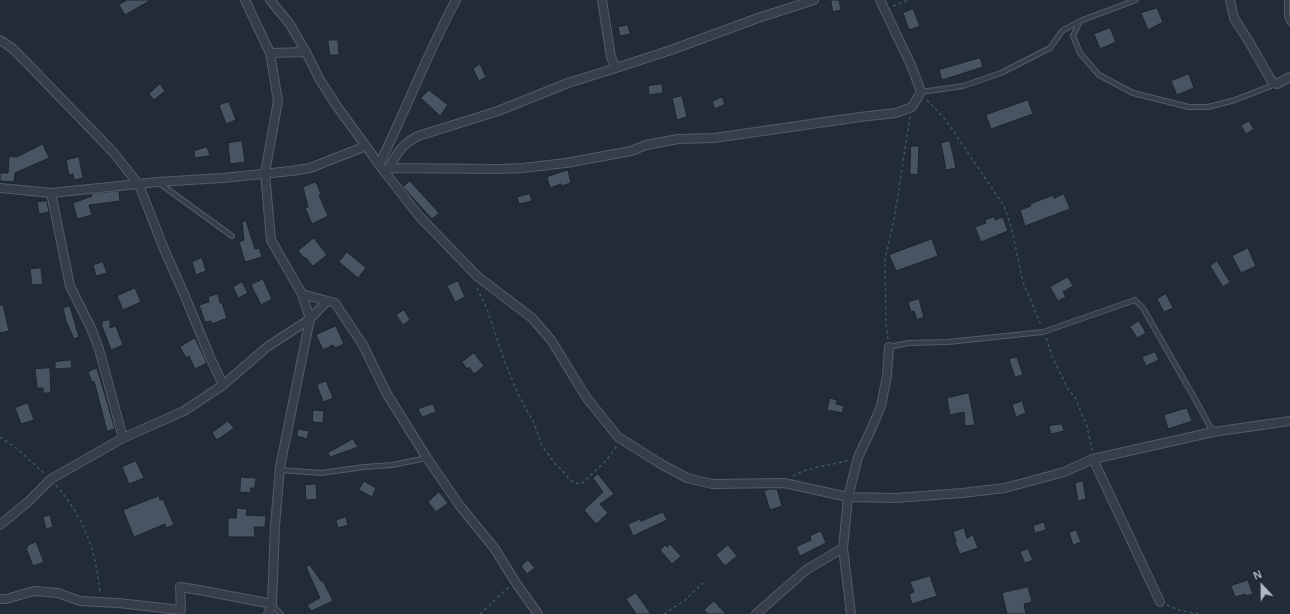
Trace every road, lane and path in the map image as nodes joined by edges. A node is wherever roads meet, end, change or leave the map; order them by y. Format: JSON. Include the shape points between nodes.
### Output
{"nodes":[{"id":1,"x":245,"y":0,"type":"edge"},
{"id":2,"x":270,"y":0,"type":"edge"},
{"id":3,"x":456,"y":0,"type":"edge"},
{"id":4,"x":602,"y":0,"type":"edge"},
{"id":5,"x":814,"y":0,"type":"edge"},
{"id":6,"x":880,"y":0,"type":"edge"},
{"id":7,"x":909,"y":0,"type":"edge"},
{"id":8,"x":1136,"y":0,"type":"edge"},
{"id":9,"x":1230,"y":0,"type":"edge"},
{"id":10,"x":1287,"y":0,"type":"edge"},
{"id":11,"x":884,"y":9,"type":"junction"},
{"id":12,"x":1080,"y":21,"type":"junction"},
{"id":13,"x":1290,"y":24,"type":"edge"},
{"id":14,"x":0,"y":40,"type":"edge"},
{"id":15,"x":306,"y":52,"type":"junction"},
{"id":16,"x":270,"y":53,"type":"junction"},
{"id":17,"x":616,"y":68,"type":"junction"},
{"id":18,"x":1290,"y":77,"type":"edge"},
{"id":19,"x":1277,"y":84,"type":"junction"},
{"id":20,"x":921,"y":92,"type":"junction"},
{"id":21,"x":912,"y":107,"type":"junction"},
{"id":22,"x":366,"y":146,"type":"junction"},
{"id":23,"x":384,"y":168,"type":"junction"},
{"id":24,"x":265,"y":173,"type":"junction"},
{"id":25,"x":157,"y":182,"type":"junction"},
{"id":26,"x":139,"y":185,"type":"junction"},
{"id":27,"x":0,"y":188,"type":"edge"},
{"id":28,"x":51,"y":193,"type":"junction"},
{"id":29,"x":232,"y":236,"type":"dead end"},
{"id":30,"x":475,"y":283,"type":"dead end"},
{"id":31,"x":302,"y":294,"type":"junction"},
{"id":32,"x":327,"y":301,"type":"junction"},
{"id":33,"x":310,"y":319,"type":"junction"},
{"id":34,"x":1043,"y":332,"type":"junction"},
{"id":35,"x":889,"y":347,"type":"junction"},
{"id":36,"x":223,"y":385,"type":"junction"},
{"id":37,"x":1290,"y":421,"type":"edge"},
{"id":38,"x":1213,"y":432,"type":"junction"},
{"id":39,"x":0,"y":437,"type":"edge"},
{"id":40,"x":123,"y":438,"type":"junction"},
{"id":41,"x":621,"y":439,"type":"junction"},
{"id":42,"x":858,"y":457,"type":"junction"},
{"id":43,"x":427,"y":458,"type":"junction"},
{"id":44,"x":1093,"y":458,"type":"junction"},
{"id":45,"x":279,"y":470,"type":"junction"},
{"id":46,"x":51,"y":479,"type":"junction"},
{"id":47,"x":784,"y":483,"type":"junction"},
{"id":48,"x":848,"y":497,"type":"junction"},
{"id":49,"x":0,"y":525,"type":"edge"},
{"id":50,"x":843,"y":548,"type":"junction"},
{"id":51,"x":516,"y":583,"type":"junction"},
{"id":52,"x":703,"y":583,"type":"dead end"},
{"id":53,"x":0,"y":599,"type":"edge"},
{"id":54,"x":101,"y":602,"type":"junction"},
{"id":55,"x":1160,"y":602,"type":"joint"},
{"id":56,"x":272,"y":604,"type":"junction"},
{"id":57,"x":268,"y":614,"type":"edge"},
{"id":58,"x":281,"y":614,"type":"edge"},
{"id":59,"x":480,"y":614,"type":"edge"},
{"id":60,"x":538,"y":614,"type":"edge"},
{"id":61,"x":664,"y":614,"type":"edge"},
{"id":62,"x":756,"y":614,"type":"edge"},
{"id":63,"x":851,"y":614,"type":"edge"},
{"id":64,"x":1201,"y":614,"type":"edge"}],
"edges":[{"from":1,"to":16,"type":"street"},
{"from":2,"to":15,"type":"street","via":[[289,23]]},
{"from":3,"to":23,"type":"street","via":[[426,60]]},
{"from":4,"to":17,"type":"street","via":[[611,57]]},
{"from":5,"to":17,"type":"street"},
{"from":6,"to":11,"type":"street"},
{"from":7,"to":11,"type":"path"},
{"from":8,"to":12,"type":"lane"},
{"from":9,"to":19,"type":"street","via":[[1234,18],[1271,80]]},
{"from":10,"to":13,"type":"lane"},
{"from":11,"to":20,"type":"street"},
{"from":12,"to":19,"type":"lane","via":[[1073,36],[1080,53],[1099,75],[1133,93],[1189,107],[1208,107],[1236,100]]},
{"from":12,"to":20,"type":"lane","via":[[1062,31],[1050,48],[1001,73],[963,86]]},
{"from":14,"to":26,"type":"street","via":[[12,48],[113,152]]},
{"from":15,"to":16,"type":"street"},
{"from":15,"to":22,"type":"street","via":[[332,99]]},
{"from":16,"to":24,"type":"street","via":[[278,101]]},
{"from":17,"to":23,"type":"street","via":[[568,83],[498,112],[418,136],[407,142]]},
{"from":18,"to":19,"type":"street"},
{"from":20,"to":21,"type":"street"},
{"from":20,"to":34,"type":"path","via":[[946,120],[1004,206],[1023,282]]},
{"from":21,"to":23,"type":"street","via":[[896,113],[714,138],[678,139],[646,145],[631,151],[543,166],[499,169]]},
{"from":21,"to":35,"type":"path","via":[[894,220],[885,259]]},
{"from":22,"to":23,"type":"street"},
{"from":22,"to":24,"type":"street","via":[[310,168]]},
{"from":23,"to":41,"type":"street","via":[[418,216],[472,271],[532,318],[551,340],[586,397]]},
{"from":24,"to":25,"type":"street"},
{"from":24,"to":31,"type":"street","via":[[271,240]]},
{"from":25,"to":26,"type":"street"},
{"from":25,"to":29,"type":"lane"},
{"from":26,"to":28,"type":"street"},
{"from":26,"to":36,"type":"street"},
{"from":27,"to":28,"type":"street"},
{"from":28,"to":40,"type":"street","via":[[70,286],[99,349]]},
{"from":30,"to":41,"type":"path","via":[[518,394],[534,423],[542,446],[570,480],[580,484],[588,478],[606,461]]},
{"from":31,"to":32,"type":"street"},
{"from":31,"to":33,"type":"street"},
{"from":32,"to":33,"type":"street"},
{"from":32,"to":43,"type":"street","via":[[335,303],[363,345],[388,394]]},
{"from":33,"to":36,"type":"street","via":[[267,347]]},
{"from":33,"to":45,"type":"street"},
{"from":34,"to":35,"type":"lane","via":[[948,342],[908,343]]},
{"from":34,"to":38,"type":"lane","via":[[1135,300],[1143,308]]},
{"from":34,"to":44,"type":"path","via":[[1087,426]]},
{"from":35,"to":42,"type":"street","via":[[887,376],[880,406]]},
{"from":36,"to":40,"type":"street","via":[[184,411]]},
{"from":37,"to":38,"type":"street"},
{"from":38,"to":44,"type":"street"},
{"from":39,"to":46,"type":"path"},
{"from":40,"to":46,"type":"street"},
{"from":41,"to":47,"type":"street","via":[[687,478],[712,484]]},
{"from":42,"to":47,"type":"path","via":[[799,473]]},
{"from":42,"to":48,"type":"street"},
{"from":43,"to":45,"type":"lane","via":[[392,465],[321,473]]},
{"from":43,"to":51,"type":"street","via":[[460,506],[495,549]]},
{"from":44,"to":48,"type":"street","via":[[1064,472],[1005,488],[962,494],[896,498]]},
{"from":44,"to":55,"type":"street"},
{"from":45,"to":56,"type":"street"},
{"from":46,"to":49,"type":"street"},
{"from":46,"to":54,"type":"path","via":[[69,500],[91,543]]},
{"from":47,"to":48,"type":"street"},
{"from":48,"to":50,"type":"street"},
{"from":50,"to":62,"type":"street","via":[[806,570]]},
{"from":50,"to":63,"type":"street"},
{"from":51,"to":59,"type":"path","via":[[507,588]]},
{"from":51,"to":60,"type":"street"},
{"from":52,"to":61,"type":"path"},
{"from":53,"to":54,"type":"street","via":[[34,591],[58,593],[80,601]]},
{"from":54,"to":56,"type":"street","via":[[181,610],[180,587]]},
{"from":55,"to":64,"type":"path","via":[[1181,611]]},
{"from":56,"to":57,"type":"street"},
{"from":56,"to":58,"type":"lane"}]}
